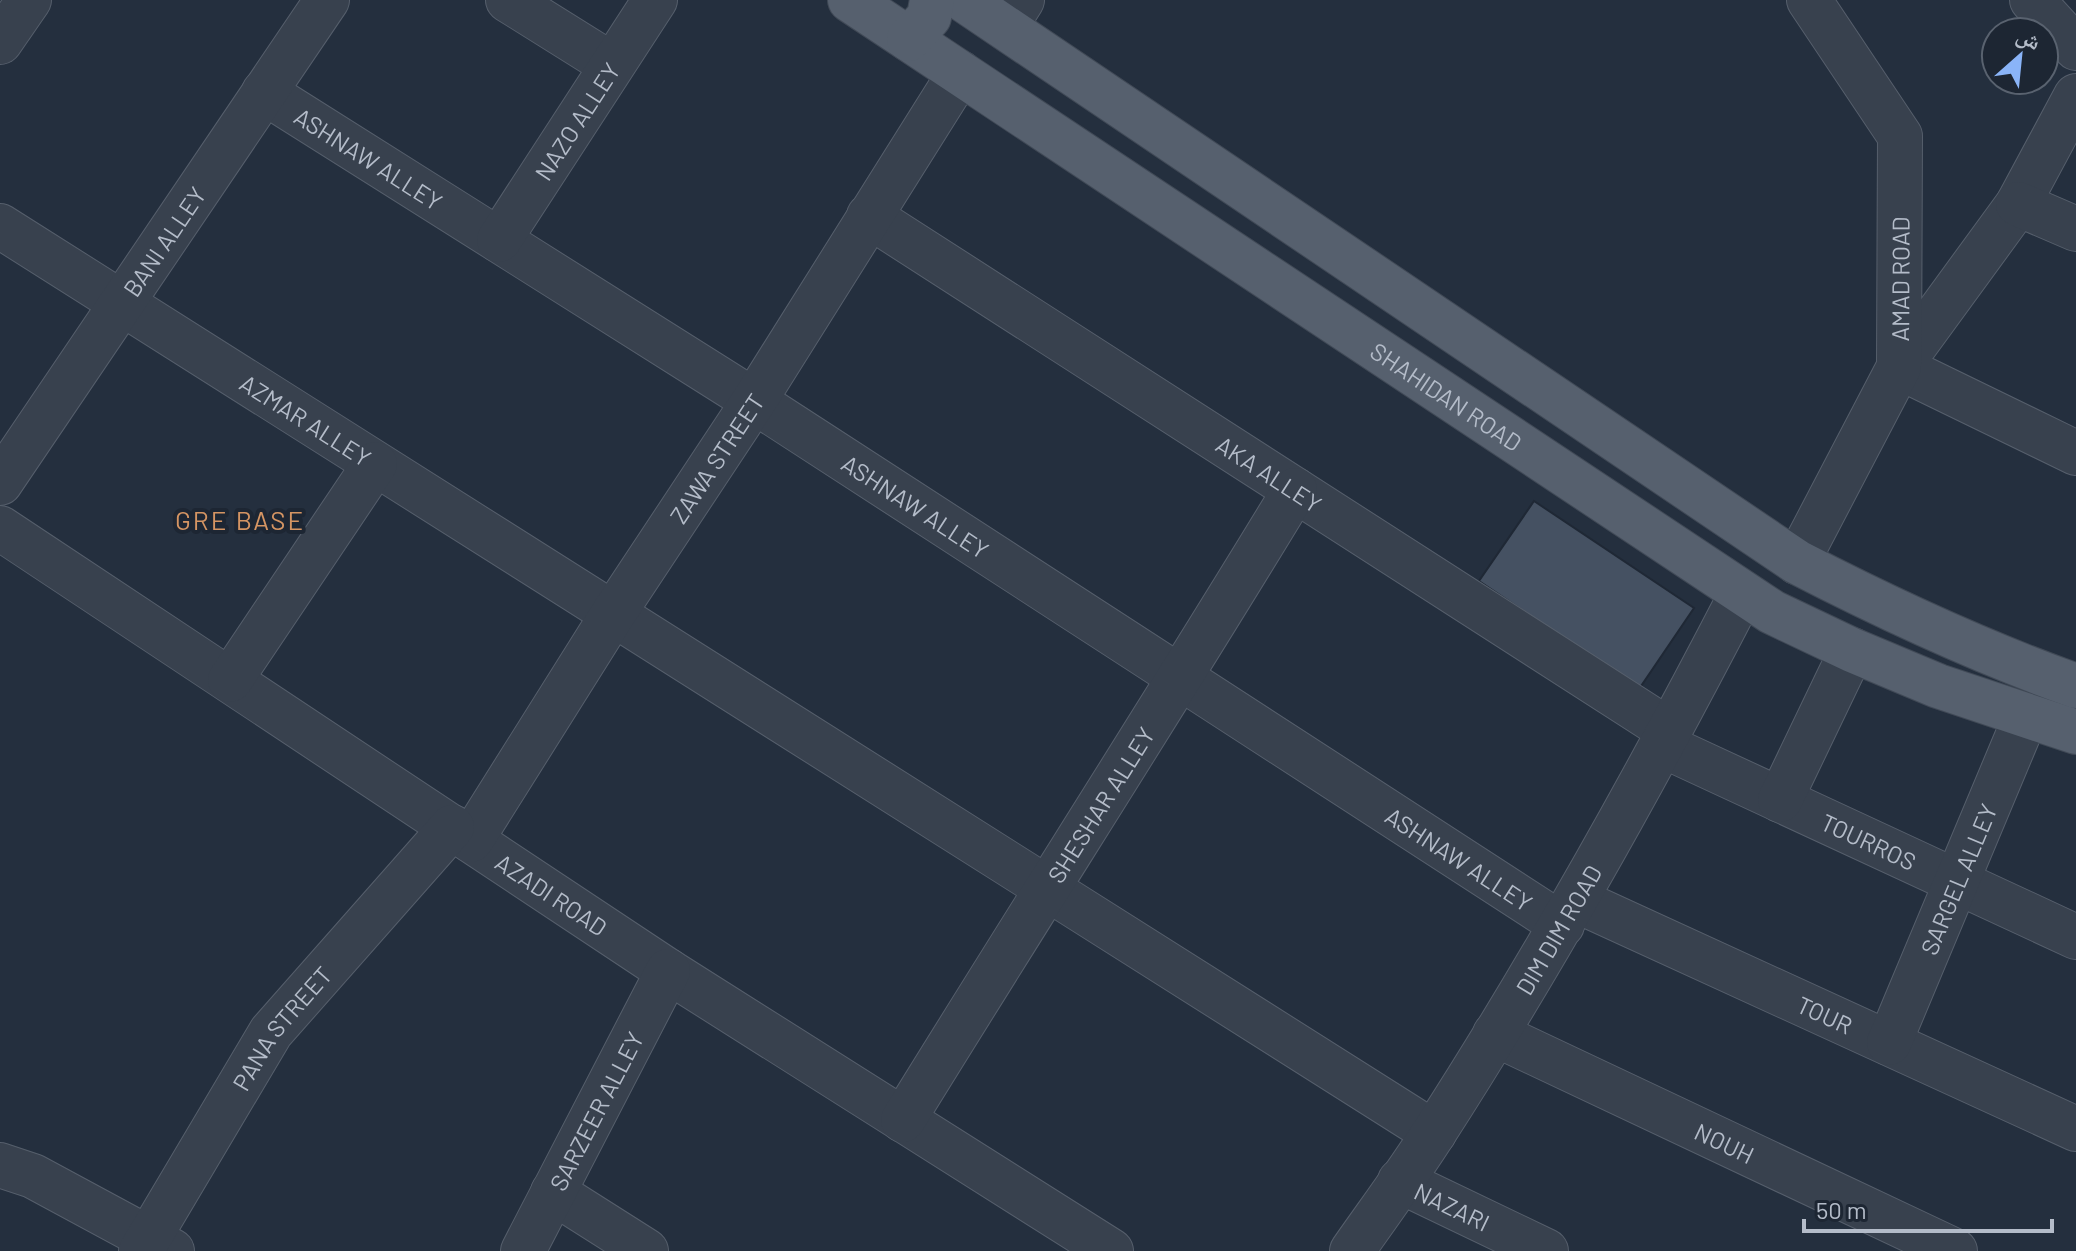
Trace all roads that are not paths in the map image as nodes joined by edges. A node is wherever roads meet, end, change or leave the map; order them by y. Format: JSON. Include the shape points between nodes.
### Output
{"nodes":[{"id":1,"x":29,"y":0,"type":"edge"},
{"id":2,"x":327,"y":0,"type":"edge"},
{"id":3,"x":508,"y":0,"type":"edge"},
{"id":4,"x":655,"y":0,"type":"edge"},
{"id":5,"x":850,"y":0,"type":"edge"},
{"id":6,"x":932,"y":0,"type":"edge"},
{"id":7,"x":964,"y":0,"type":"edge"},
{"id":8,"x":1809,"y":0,"type":"edge"},
{"id":9,"x":2032,"y":0,"type":"edge"},
{"id":10,"x":1013,"y":14,"type":"edge"},
{"id":11,"x":909,"y":39,"type":"junction"},
{"id":12,"x":0,"y":42,"type":"edge"},
{"id":13,"x":2076,"y":48,"type":"edge"},
{"id":14,"x":1054,"y":60,"type":"junction"},
{"id":15,"x":612,"y":65,"type":"junction"},
{"id":16,"x":960,"y":73,"type":"junction"},
{"id":17,"x":264,"y":92,"type":"junction"},
{"id":18,"x":2076,"y":96,"type":"edge"},
{"id":19,"x":1021,"y":114,"type":"junction"},
{"id":20,"x":2018,"y":204,"type":"junction"},
{"id":21,"x":869,"y":216,"type":"junction"},
{"id":22,"x":0,"y":226,"type":"edge"},
{"id":23,"x":2076,"y":229,"type":"edge"},
{"id":24,"x":499,"y":240,"type":"junction"},
{"id":25,"x":120,"y":303,"type":"junction"},
{"id":26,"x":1899,"y":367,"type":"junction"},
{"id":27,"x":754,"y":401,"type":"junction"},
{"id":28,"x":2076,"y":453,"type":"edge"},
{"id":29,"x":375,"y":464,"type":"junction"},
{"id":30,"x":0,"y":483,"type":"edge"},
{"id":31,"x":1295,"y":490,"type":"junction"},
{"id":32,"x":0,"y":528,"type":"edge"},
{"id":33,"x":1797,"y":562,"type":"junction"},
{"id":34,"x":1757,"y":602,"type":"junction"},
{"id":35,"x":613,"y":614,"type":"junction"},
{"id":36,"x":1852,"y":650,"type":"junction"},
{"id":37,"x":1181,"y":678,"type":"junction"},
{"id":38,"x":230,"y":680,"type":"junction"},
{"id":39,"x":2076,"y":686,"type":"edge"},
{"id":40,"x":2026,"y":716,"type":"junction"},
{"id":41,"x":2076,"y":732,"type":"edge"},
{"id":42,"x":1666,"y":738,"type":"junction"},
{"id":43,"x":1780,"y":800,"type":"junction"},
{"id":44,"x":461,"y":834,"type":"junction"},
{"id":45,"x":1957,"y":882,"type":"junction"},
{"id":46,"x":1045,"y":889,"type":"junction"},
{"id":47,"x":1569,"y":912,"type":"junction"},
{"id":48,"x":2076,"y":937,"type":"edge"},
{"id":49,"x":668,"y":971,"type":"junction"},
{"id":50,"x":1495,"y":1034,"type":"junction"},
{"id":51,"x":1889,"y":1043,"type":"junction"},
{"id":52,"x":903,"y":1120,"type":"junction"},
{"id":53,"x":2076,"y":1129,"type":"edge"},
{"id":54,"x":1434,"y":1133,"type":"junction"},
{"id":55,"x":0,"y":1165,"type":"edge"},
{"id":56,"x":1400,"y":1181,"type":"junction"},
{"id":57,"x":553,"y":1192,"type":"junction"},
{"id":58,"x":154,"y":1247,"type":"edge"},
{"id":59,"x":523,"y":1251,"type":"edge"},
{"id":60,"x":646,"y":1251,"type":"edge"},
{"id":61,"x":1111,"y":1251,"type":"edge"},
{"id":62,"x":1352,"y":1251,"type":"edge"},
{"id":63,"x":1546,"y":1251,"type":"edge"},
{"id":64,"x":1955,"y":1251,"type":"edge"}],
"edges":[{"from":1,"to":12,"type":"street"},
{"from":2,"to":17,"type":"street","name":"BANI ALLEY"},
{"from":3,"to":15,"type":"street"},
{"from":4,"to":15,"type":"street","name":"NAZO ALLEY"},
{"from":5,"to":11,"type":"main road","name":"SHAHIDAN ROAD"},
{"from":6,"to":11,"type":"main road","via":[[929,17]]},
{"from":7,"to":10,"type":"main road"},
{"from":8,"to":26,"type":"street","name":"AMAD ROAD","via":[[1900,136]]},
{"from":9,"to":13,"type":"street"},
{"from":10,"to":14,"type":"main road"},
{"from":11,"to":16,"type":"main road","name":"SHAHIDAN ROAD"},
{"from":14,"to":19,"type":"main road","via":[[1026,88]]},
{"from":14,"to":33,"type":"main road"},
{"from":15,"to":24,"type":"street","name":"NAZO ALLEY"},
{"from":16,"to":19,"type":"main road","name":"SHAHIDAN ROAD"},
{"from":16,"to":21,"type":"street","name":"ZAWA STREET"},
{"from":17,"to":24,"type":"street","name":"ASHNAW ALLEY"},
{"from":17,"to":25,"type":"street","name":"BANI ALLEY"},
{"from":18,"to":20,"type":"street"},
{"from":19,"to":34,"type":"main road","name":"SHAHIDAN ROAD"},
{"from":20,"to":23,"type":"street"},
{"from":20,"to":26,"type":"street"},
{"from":21,"to":27,"type":"street","name":"ZAWA STREET"},
{"from":21,"to":31,"type":"street","name":"AKA ALLEY"},
{"from":22,"to":25,"type":"street","name":"AZMAR ALLEY"},
{"from":24,"to":27,"type":"street","name":"ASHNAW ALLEY"},
{"from":25,"to":29,"type":"street","name":"AZMAR ALLEY"},
{"from":25,"to":30,"type":"street","name":"BANI ALLEY"},
{"from":26,"to":28,"type":"street"},
{"from":26,"to":33,"type":"street","name":"AMAD ROAD"},
{"from":27,"to":35,"type":"street","name":"ZAWA STREET"},
{"from":27,"to":37,"type":"street","name":"ASHNAW ALLEY"},
{"from":29,"to":35,"type":"street","name":"AZMAR ALLEY"},
{"from":29,"to":38,"type":"street"},
{"from":31,"to":37,"type":"street","name":"SHESHAR ALLEY"},
{"from":31,"to":42,"type":"street","name":"AKA ALLEY"},
{"from":32,"to":38,"type":"street","name":"AZADI ROAD"},
{"from":33,"to":34,"type":"main road"},
{"from":33,"to":39,"type":"main road","via":[[1893,612]]},
{"from":34,"to":36,"type":"main road","name":"SHAHIDAN ROAD"},
{"from":34,"to":42,"type":"street","name":"DIM DIM ROAD"},
{"from":35,"to":44,"type":"street","name":"ZAWA STREET"},
{"from":35,"to":46,"type":"street","name":"AZMAR ALLEY"},
{"from":36,"to":40,"type":"main road","name":"SHAHIDAN ROAD"},
{"from":36,"to":43,"type":"street"},
{"from":37,"to":46,"type":"street","name":"SHESHAR ALLEY"},
{"from":37,"to":47,"type":"street","name":"ASHNAW ALLEY"},
{"from":38,"to":44,"type":"street","name":"AZADI ROAD"},
{"from":40,"to":41,"type":"main road","name":"SHAHIDAN ROAD"},
{"from":40,"to":45,"type":"street","name":"SARGEL ALLEY"},
{"from":42,"to":43,"type":"street","name":"TOURROS"},
{"from":42,"to":47,"type":"street","name":"DIM DIM ROAD"},
{"from":43,"to":45,"type":"street","name":"TOURROS"},
{"from":44,"to":49,"type":"street","name":"AZADI ROAD"},
{"from":44,"to":58,"type":"street","name":"PANA STREET","via":[[271,1032]]},
{"from":45,"to":48,"type":"street","name":"TOURROS"},
{"from":45,"to":51,"type":"street","name":"SARGEL ALLEY"},
{"from":46,"to":52,"type":"street","name":"SHESHAR ALLEY"},
{"from":46,"to":54,"type":"street","name":"AZMAR ALLEY"},
{"from":47,"to":50,"type":"street","name":"DIM DIM ROAD"},
{"from":47,"to":51,"type":"street","name":"TOUR"},
{"from":49,"to":52,"type":"street","name":"AZADI ROAD"},
{"from":49,"to":57,"type":"street","name":"SARZEER ALLEY"},
{"from":50,"to":54,"type":"street","name":"DIM DIM ROAD"},
{"from":50,"to":64,"type":"street","name":"NOUH"},
{"from":51,"to":53,"type":"street","name":"TOUR"},
{"from":52,"to":61,"type":"street","name":"AZADI ROAD"},
{"from":54,"to":56,"type":"street","name":"DIM DIM ROAD"},
{"from":55,"to":58,"type":"street","via":[[33,1176]]},
{"from":56,"to":62,"type":"street","name":"DIM DIM ROAD"},
{"from":56,"to":63,"type":"street","name":"NAZARI"},
{"from":57,"to":59,"type":"street","name":"SARZEER ALLEY"},
{"from":57,"to":60,"type":"street"}]}
